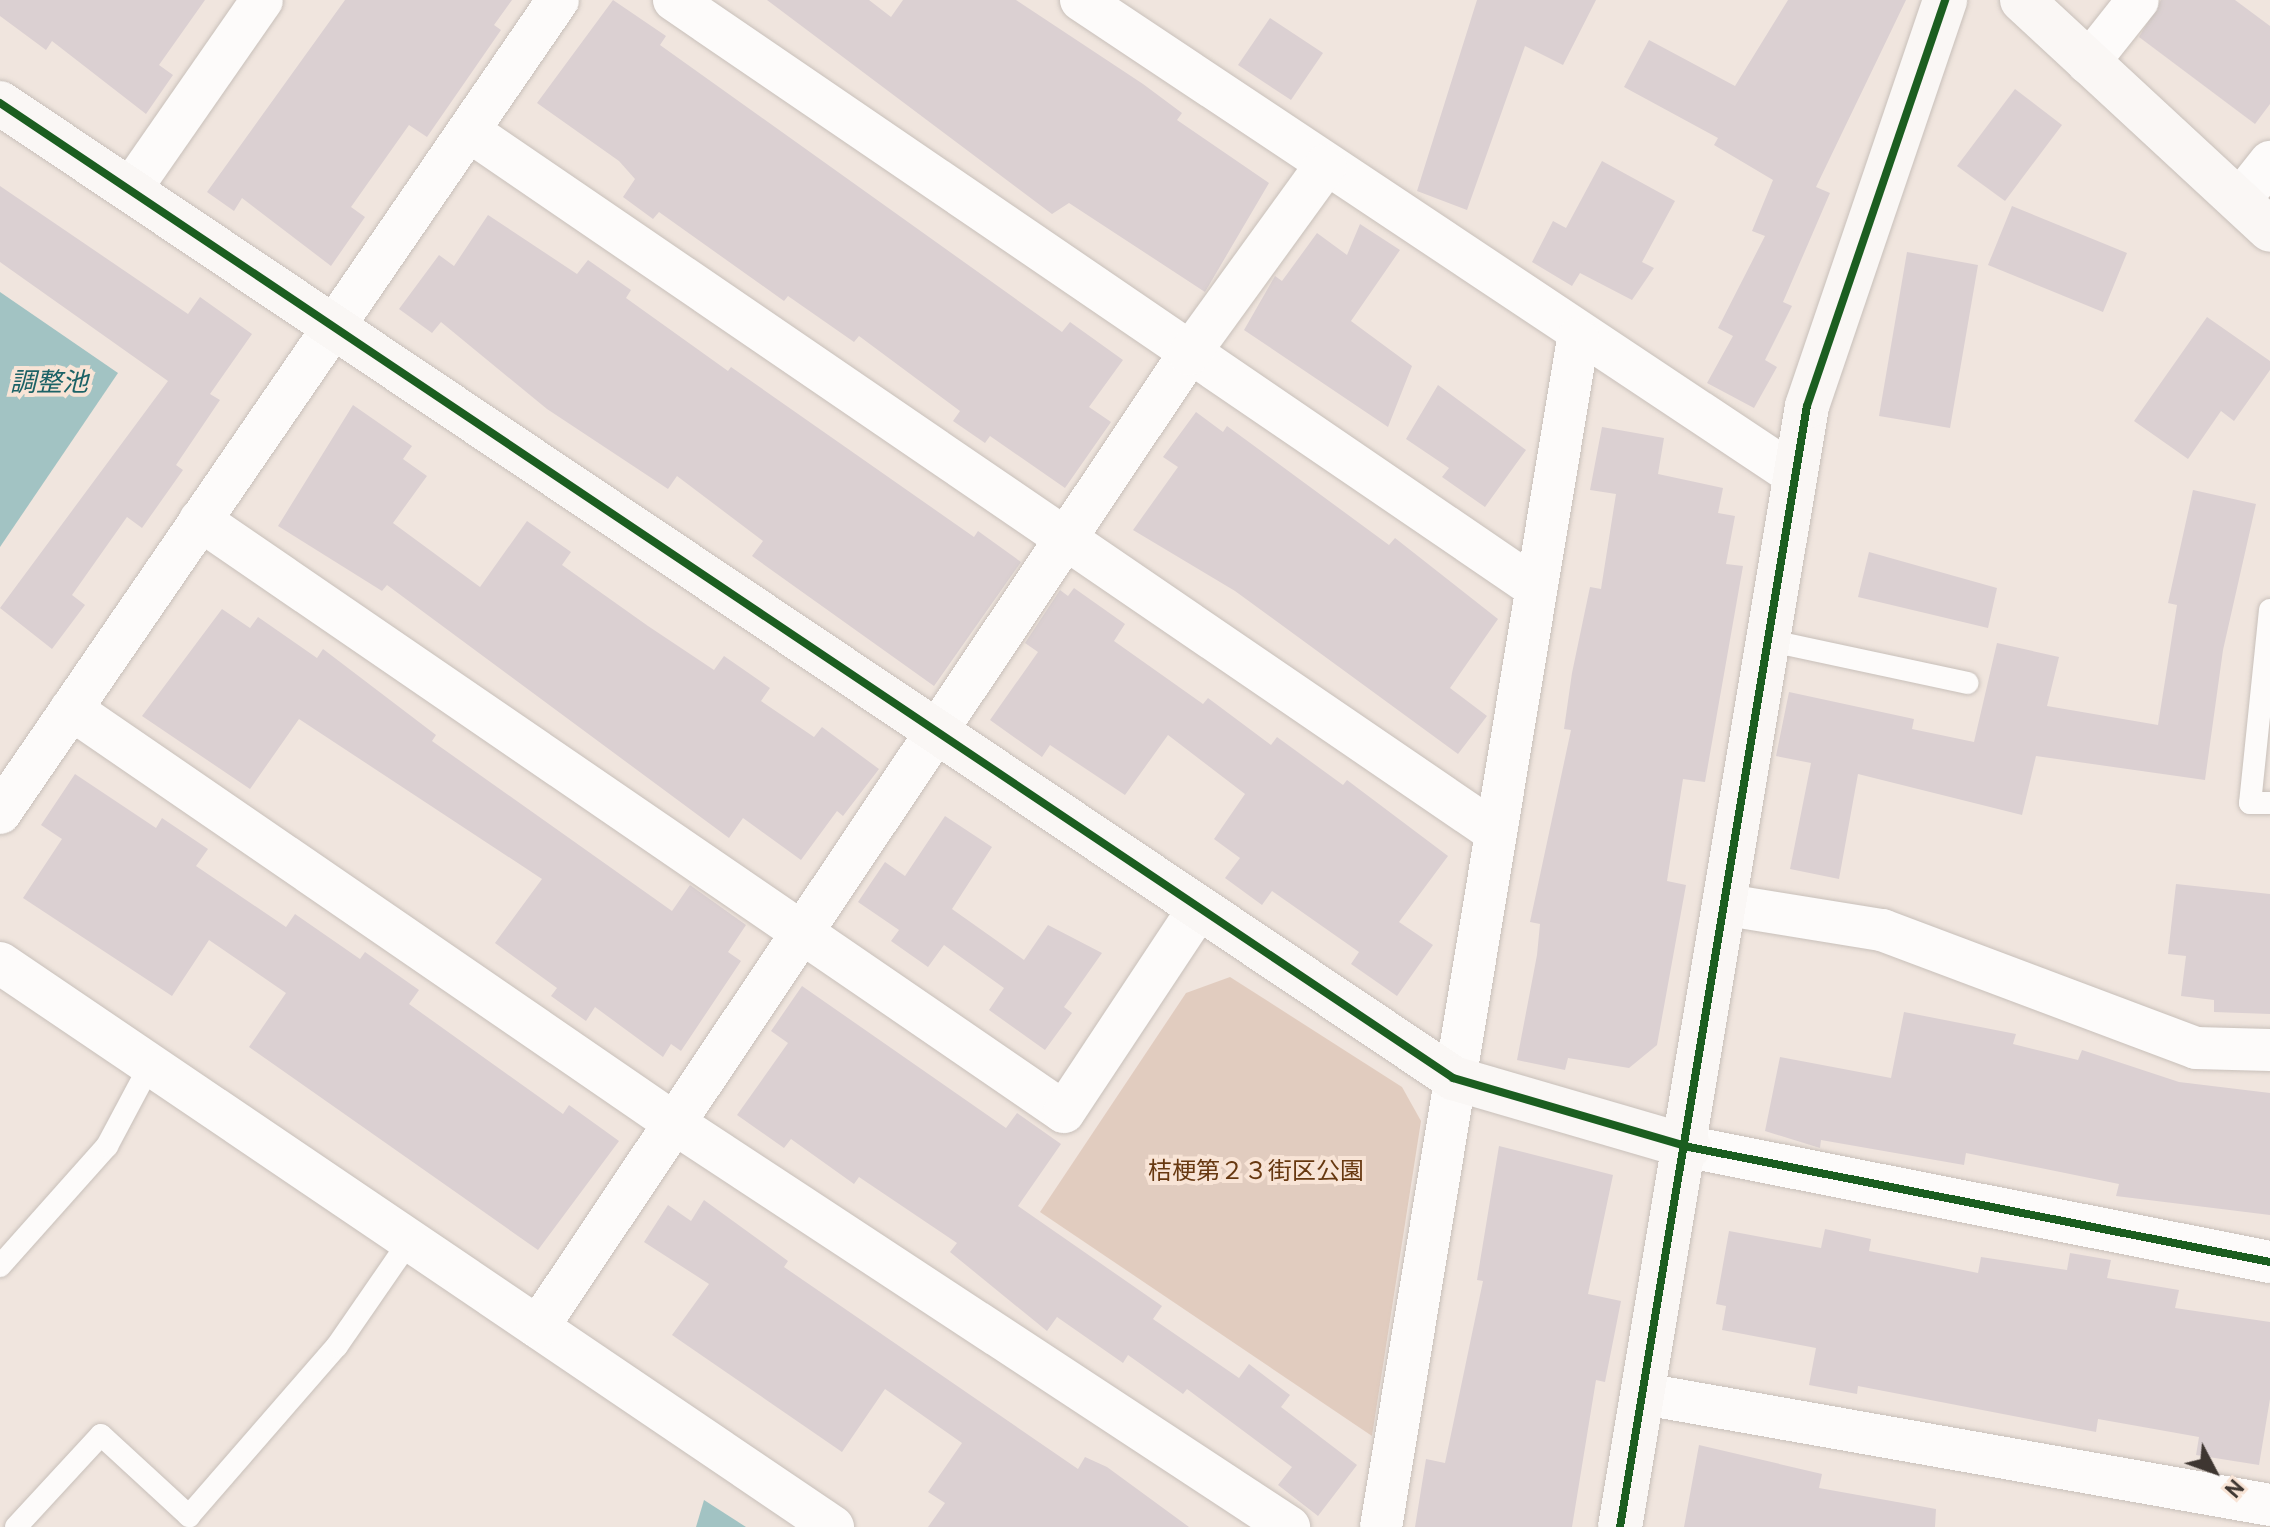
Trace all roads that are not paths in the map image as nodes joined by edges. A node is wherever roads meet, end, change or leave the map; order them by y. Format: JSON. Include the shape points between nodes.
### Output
{"nodes":[{"id":1,"x":262,"y":0,"type":"edge"},
{"id":2,"x":558,"y":0,"type":"edge"},
{"id":3,"x":674,"y":0,"type":"edge"},
{"id":4,"x":1081,"y":0,"type":"edge"},
{"id":5,"x":1945,"y":0,"type":"edge"},
{"id":6,"x":2022,"y":0,"type":"edge"},
{"id":7,"x":2138,"y":0,"type":"edge"},
{"id":8,"x":2088,"y":63,"type":"junction"},
{"id":9,"x":0,"y":103,"type":"edge"},
{"id":10,"x":469,"y":131,"type":"junction"},
{"id":11,"x":2270,"y":162,"type":"edge"},
{"id":12,"x":1326,"y":165,"type":"junction"},
{"id":13,"x":130,"y":190,"type":"junction"},
{"id":14,"x":2254,"y":215,"type":"edge"},
{"id":15,"x":334,"y":329,"type":"junction"},
{"id":16,"x":1578,"y":338,"type":"junction"},
{"id":17,"x":1189,"y":354,"type":"junction"},
{"id":18,"x":1793,"y":474,"type":"junction"},
{"id":19,"x":200,"y":520,"type":"junction"},
{"id":20,"x":1064,"y":539,"type":"junction"},
{"id":21,"x":1533,"y":586,"type":"junction"},
{"id":22,"x":2270,"y":610,"type":"edge"},
{"id":23,"x":1767,"y":640,"type":"junction"},
{"id":24,"x":1967,"y":683,"type":"dead end"},
{"id":25,"x":71,"y":709,"type":"junction"},
{"id":26,"x":934,"y":731,"type":"junction"},
{"id":27,"x":2270,"y":803,"type":"edge"},
{"id":28,"x":0,"y":813,"type":"edge"},
{"id":29,"x":1492,"y":830,"type":"junction"},
{"id":30,"x":1727,"y":905,"type":"junction"},
{"id":31,"x":1197,"y":911,"type":"junction"},
{"id":32,"x":799,"y":935,"type":"junction"},
{"id":33,"x":0,"y":963,"type":"edge"},
{"id":34,"x":2270,"y":1050,"type":"edge"},
{"id":35,"x":150,"y":1065,"type":"junction"},
{"id":36,"x":1453,"y":1078,"type":"junction"},
{"id":37,"x":674,"y":1123,"type":"junction"},
{"id":38,"x":1689,"y":1147,"type":"junction"},
{"id":39,"x":410,"y":1240,"type":"junction"},
{"id":40,"x":2270,"y":1262,"type":"edge"},
{"id":41,"x":0,"y":1266,"type":"edge"},
{"id":42,"x":538,"y":1327,"type":"junction"},
{"id":43,"x":1644,"y":1394,"type":"junction"},
{"id":44,"x":2270,"y":1505,"type":"edge"},
{"id":45,"x":16,"y":1527,"type":"edge"},
{"id":46,"x":833,"y":1527,"type":"edge"},
{"id":47,"x":1289,"y":1527,"type":"edge"},
{"id":48,"x":1381,"y":1527,"type":"edge"},
{"id":49,"x":1620,"y":1527,"type":"edge"}],
"edges":[{"from":1,"to":13,"type":"street"},
{"from":2,"to":10,"type":"street"},
{"from":3,"to":17,"type":"street"},
{"from":4,"to":12,"type":"street"},
{"from":5,"to":18,"type":"street","via":[[1807,406]]},
{"from":6,"to":8,"type":"street"},
{"from":7,"to":8,"type":"street"},
{"from":8,"to":14,"type":"street"},
{"from":9,"to":13,"type":"street"},
{"from":10,"to":15,"type":"street"},
{"from":10,"to":20,"type":"street"},
{"from":11,"to":14,"type":"street"},
{"from":12,"to":16,"type":"street"},
{"from":12,"to":17,"type":"street"},
{"from":13,"to":15,"type":"street"},
{"from":15,"to":19,"type":"street"},
{"from":15,"to":26,"type":"street"},
{"from":16,"to":18,"type":"street"},
{"from":16,"to":21,"type":"street"},
{"from":17,"to":20,"type":"street"},
{"from":17,"to":21,"type":"street"},
{"from":18,"to":23,"type":"street"},
{"from":19,"to":25,"type":"street"},
{"from":19,"to":32,"type":"street"},
{"from":20,"to":26,"type":"street"},
{"from":20,"to":29,"type":"street"},
{"from":21,"to":29,"type":"street"},
{"from":22,"to":27,"type":"lane","via":[[2250,803]]},
{"from":23,"to":24,"type":"lane"},
{"from":23,"to":30,"type":"street"},
{"from":25,"to":28,"type":"street"},
{"from":25,"to":37,"type":"street"},
{"from":26,"to":31,"type":"street"},
{"from":26,"to":32,"type":"street"},
{"from":29,"to":36,"type":"street"},
{"from":30,"to":34,"type":"street","via":[[1882,930],[2196,1048]]},
{"from":30,"to":38,"type":"street"},
{"from":31,"to":32,"type":"street","via":[[1064,1112]]},
{"from":31,"to":36,"type":"street"},
{"from":32,"to":37,"type":"street"},
{"from":33,"to":35,"type":"street"},
{"from":35,"to":39,"type":"street"},
{"from":35,"to":41,"type":"lane","via":[[107,1146]]},
{"from":36,"to":38,"type":"street"},
{"from":36,"to":48,"type":"street"},
{"from":37,"to":42,"type":"street"},
{"from":37,"to":47,"type":"street"},
{"from":38,"to":40,"type":"street"},
{"from":38,"to":43,"type":"street"},
{"from":39,"to":42,"type":"street"},
{"from":39,"to":45,"type":"lane","via":[[337,1346],[189,1516],[101,1435]]},
{"from":42,"to":46,"type":"street"},
{"from":43,"to":44,"type":"street"},
{"from":43,"to":49,"type":"street"}]}
